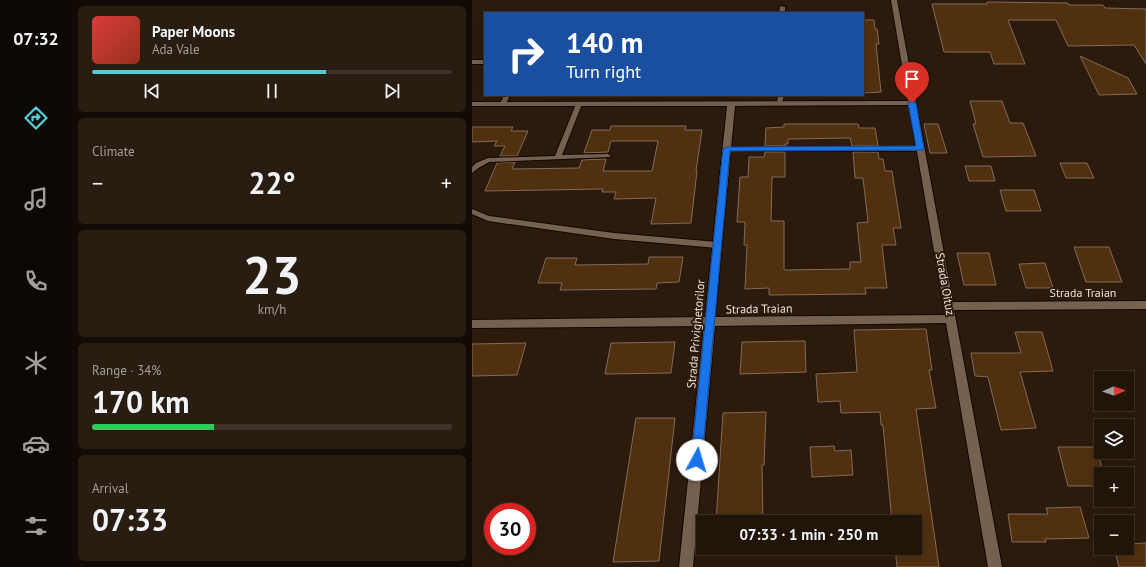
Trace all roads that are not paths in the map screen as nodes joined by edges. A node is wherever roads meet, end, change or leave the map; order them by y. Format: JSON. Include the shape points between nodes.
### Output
{"nodes":[{"id":1,"x":894,"y":0,"type":"edge"},
{"id":2,"x":782,"y":7,"type":"dead end"},
{"id":3,"x":782,"y":12,"type":"edge"},
{"id":4,"x":472,"y":62,"type":"edge"},
{"id":5,"x":484,"y":62,"type":"edge"},
{"id":6,"x":507,"y":96,"type":"edge"},
{"id":7,"x":781,"y":99,"type":"edge"},
{"id":8,"x":912,"y":103,"type":"junction"},
{"id":9,"x":472,"y":104,"type":"edge"},
{"id":10,"x":503,"y":104,"type":"junction"},
{"id":11,"x":579,"y":104,"type":"junction"},
{"id":12,"x":731,"y":104,"type":"junction"},
{"id":13,"x":727,"y":149,"type":"junction"},
{"id":14,"x":921,"y":149,"type":"junction"},
{"id":15,"x":608,"y":156,"type":"dead end"},
{"id":16,"x":558,"y":157,"type":"junction"},
{"id":17,"x":472,"y":171,"type":"edge"},
{"id":18,"x":472,"y":211,"type":"edge"},
{"id":19,"x":717,"y":245,"type":"junction"},
{"id":20,"x":1146,"y":305,"type":"edge"},
{"id":21,"x":949,"y":306,"type":"junction"},
{"id":22,"x":951,"y":319,"type":"junction"},
{"id":23,"x":710,"y":322,"type":"junction"},
{"id":24,"x":472,"y":324,"type":"edge"},
{"id":25,"x":686,"y":567,"type":"edge"},
{"id":26,"x":995,"y":567,"type":"edge"}],
"edges":[{"from":1,"to":8,"type":"street","name":"Strada Oituz"},
{"from":2,"to":3,"type":"lane"},
{"from":4,"to":5,"type":"lane"},
{"from":6,"to":10,"type":"lane"},
{"from":7,"to":8,"type":"street"},
{"from":7,"to":12,"type":"street"},
{"from":8,"to":14,"type":"street","name":"Strada Oituz"},
{"from":9,"to":10,"type":"street"},
{"from":10,"to":11,"type":"street"},
{"from":11,"to":12,"type":"street"},
{"from":11,"to":16,"type":"lane"},
{"from":12,"to":13,"type":"street","name":"Strada Privighetorilor"},
{"from":13,"to":14,"type":"lane"},
{"from":13,"to":19,"type":"street","name":"Strada Privighetorilor"},
{"from":14,"to":21,"type":"street","name":"Strada Oituz"},
{"from":15,"to":16,"type":"lane"},
{"from":16,"to":17,"type":"lane","via":[[488,160]]},
{"from":18,"to":19,"type":"lane","via":[[488,218],[614,236]]},
{"from":19,"to":23,"type":"street","name":"Strada Privighetorilor"},
{"from":20,"to":21,"type":"street","name":"Strada Traian"},
{"from":21,"to":22,"type":"street","name":"Strada Oituz"},
{"from":22,"to":23,"type":"street","name":"Strada Traian"},
{"from":22,"to":26,"type":"street","name":"Strada Oituz"},
{"from":23,"to":24,"type":"street","name":"Strada Traian"},
{"from":23,"to":25,"type":"street","name":"Strada Privighetorilor"}]}
